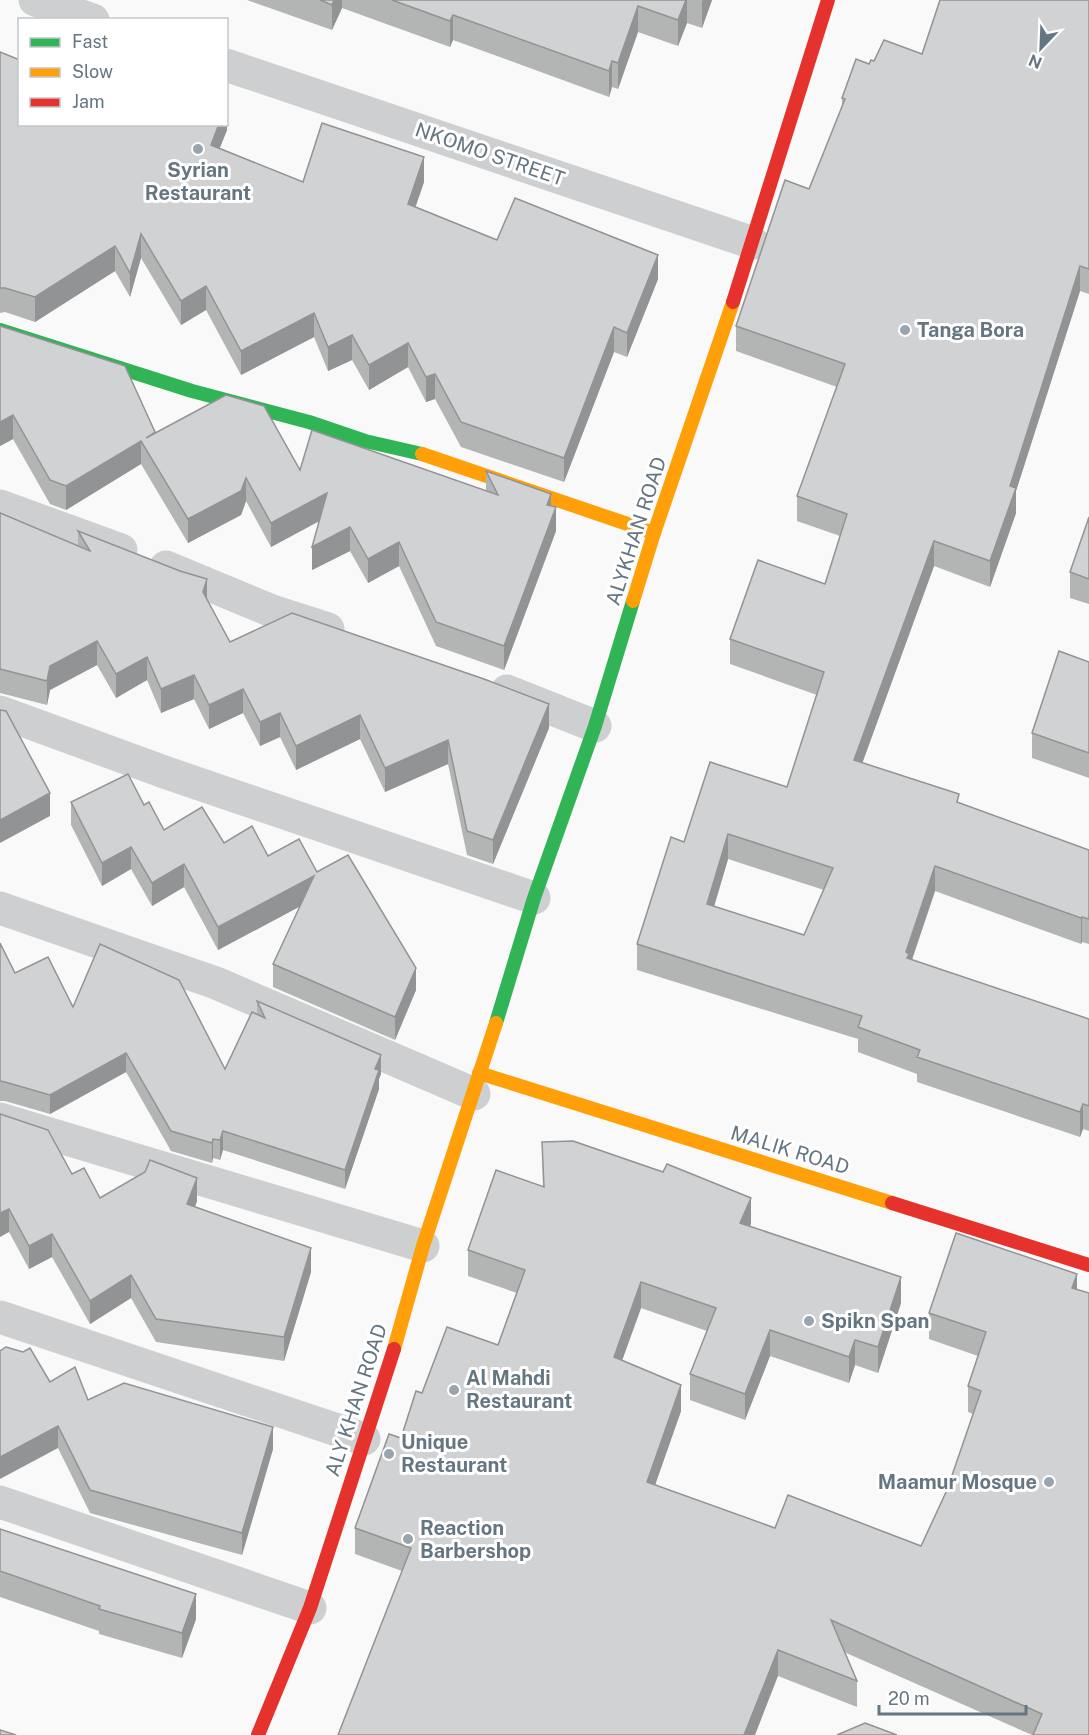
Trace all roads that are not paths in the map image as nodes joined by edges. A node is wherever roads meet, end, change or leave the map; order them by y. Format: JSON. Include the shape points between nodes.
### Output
{"nodes":[{"id":1,"x":35,"y":0,"type":"edge"},
{"id":2,"x":828,"y":0,"type":"edge"},
{"id":3,"x":87,"y":18,"type":"edge"},
{"id":4,"x":228,"y":66,"type":"edge"},
{"id":5,"x":753,"y":243,"type":"junction"},
{"id":6,"x":0,"y":330,"type":"edge"},
{"id":7,"x":0,"y":506,"type":"edge"},
{"id":8,"x":654,"y":533,"type":"junction"},
{"id":9,"x":356,"y":638,"type":"edge"},
{"id":10,"x":481,"y":682,"type":"edge"},
{"id":11,"x":0,"y":712,"type":"edge"},
{"id":12,"x":595,"y":726,"type":"junction"},
{"id":13,"x":534,"y":898,"type":"junction"},
{"id":14,"x":0,"y":908,"type":"edge"},
{"id":15,"x":476,"y":1083,"type":"junction"},
{"id":16,"x":0,"y":1119,"type":"edge"},
{"id":17,"x":423,"y":1245,"type":"junction"},
{"id":18,"x":1089,"y":1265,"type":"edge"},
{"id":19,"x":0,"y":1317,"type":"edge"},
{"id":20,"x":364,"y":1438,"type":"junction"},
{"id":21,"x":0,"y":1502,"type":"edge"},
{"id":22,"x":310,"y":1608,"type":"junction"},
{"id":23,"x":258,"y":1735,"type":"edge"}],
"edges":[{"from":1,"to":3,"type":"street"},
{"from":2,"to":5,"type":"street","name":"ALYKHAN ROAD"},
{"from":4,"to":5,"type":"street","name":"NKOMO STREET"},
{"from":5,"to":8,"type":"street","name":"ALYKHAN ROAD"},
{"from":6,"to":8,"type":"street","via":[[192,391],[424,454]]},
{"from":7,"to":9,"type":"street","via":[[182,572],[272,612]]},
{"from":8,"to":12,"type":"street","name":"ALYKHAN ROAD"},
{"from":10,"to":12,"type":"street"},
{"from":11,"to":13,"type":"street"},
{"from":12,"to":13,"type":"street","name":"ALYKHAN ROAD"},
{"from":13,"to":15,"type":"street","name":"ALYKHAN ROAD"},
{"from":14,"to":15,"type":"street","via":[[216,983]]},
{"from":15,"to":17,"type":"street","name":"ALY KHAN ROAD"},
{"from":15,"to":18,"type":"street","name":"MALIK ROAD"},
{"from":16,"to":17,"type":"street"},
{"from":17,"to":20,"type":"street","name":"ALY KHAN ROAD"},
{"from":19,"to":20,"type":"street"},
{"from":20,"to":22,"type":"street","name":"ALY KHAN ROAD"},
{"from":21,"to":22,"type":"street"},
{"from":22,"to":23,"type":"street","name":"ALY KHAN ROAD"}]}
